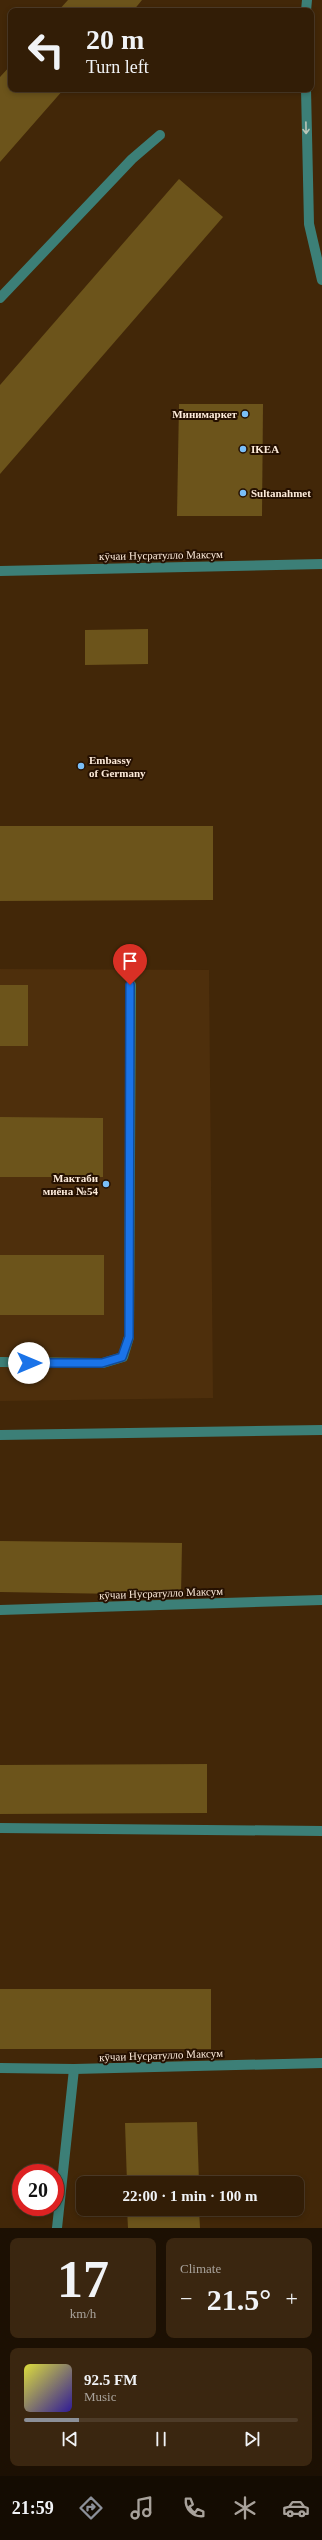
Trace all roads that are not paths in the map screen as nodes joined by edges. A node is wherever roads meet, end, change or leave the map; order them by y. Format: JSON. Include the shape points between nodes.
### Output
{"nodes":[{"id":1,"x":306,"y":92,"type":"edge"},
{"id":2,"x":160,"y":135,"type":"dead end"},
{"id":3,"x":322,"y":280,"type":"edge"},
{"id":4,"x":0,"y":298,"type":"edge"},
{"id":5,"x":322,"y":564,"type":"edge"},
{"id":6,"x":0,"y":571,"type":"edge"},
{"id":7,"x":130,"y":985,"type":"dead end"},
{"id":8,"x":0,"y":1362,"type":"edge"},
{"id":9,"x":322,"y":1430,"type":"edge"},
{"id":10,"x":0,"y":1435,"type":"edge"},
{"id":11,"x":322,"y":1600,"type":"edge"},
{"id":12,"x":0,"y":1610,"type":"edge"},
{"id":13,"x":0,"y":1828,"type":"edge"},
{"id":14,"x":322,"y":1831,"type":"edge"},
{"id":15,"x":322,"y":2063,"type":"edge"},
{"id":16,"x":0,"y":2068,"type":"edge"},
{"id":17,"x":74,"y":2069,"type":"junction"},
{"id":18,"x":57,"y":2228,"type":"edge"}],
"edges":[{"from":1,"to":3,"type":"street","one_way":true,"via":[[309,224]]},
{"from":2,"to":4,"type":"street","via":[[132,159]]},
{"from":5,"to":6,"type":"street","name":"кӯчаи Нусратулло Максум"},
{"from":7,"to":8,"type":"street","via":[[129,1337],[122,1357],[102,1363]]},
{"from":9,"to":10,"type":"street"},
{"from":11,"to":12,"type":"street","name":"кӯчаи Нусратулло Максум"},
{"from":13,"to":14,"type":"street"},
{"from":15,"to":17,"type":"street","name":"кӯчаи Нусратулло Максум"},
{"from":16,"to":17,"type":"street","name":"кӯчаи Нусратулло Максум"},
{"from":17,"to":18,"type":"street"}]}
